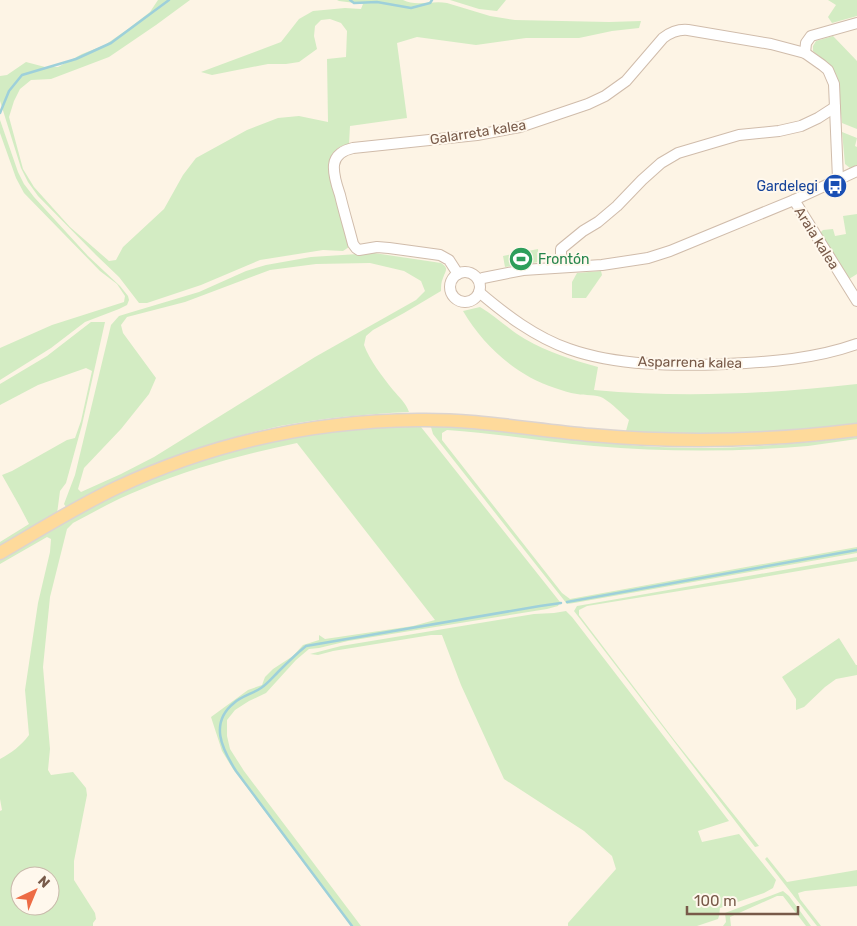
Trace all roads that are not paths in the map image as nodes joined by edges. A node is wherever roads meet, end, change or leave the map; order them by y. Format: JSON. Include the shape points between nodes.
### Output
{"nodes":[{"id":1,"x":857,"y":22,"type":"edge"},
{"id":2,"x":805,"y":53,"type":"junction"},
{"id":3,"x":835,"y":107,"type":"junction"},
{"id":4,"x":857,"y":171,"type":"edge"},
{"id":5,"x":838,"y":179,"type":"junction"},
{"id":6,"x":794,"y":200,"type":"junction"},
{"id":7,"x":561,"y":267,"type":"junction"},
{"id":8,"x":458,"y":274,"type":"junction"},
{"id":9,"x":479,"y":281,"type":"junction"},
{"id":10,"x":479,"y":292,"type":"junction"},
{"id":11,"x":857,"y":301,"type":"edge"},
{"id":12,"x":857,"y":344,"type":"edge"},
{"id":13,"x":857,"y":430,"type":"edge"},
{"id":14,"x":0,"y":553,"type":"edge"}],
"edges":[{"from":1,"to":2,"type":"street","via":[[811,36],[806,42]]},
{"from":2,"to":3,"type":"street","name":"Galarreta kalea","via":[[832,77]]},
{"from":2,"to":8,"type":"street","name":"Galarreta kalea","via":[[679,29],[663,38],[626,81],[588,104],[520,127],[346,150],[336,158],[336,183],[356,248],[377,247],[440,255],[449,260]]},
{"from":3,"to":5,"type":"street","name":"Galarreta kalea"},
{"from":3,"to":7,"type":"street","via":[[801,126],[739,135],[678,153],[642,180],[598,222],[560,249]]},
{"from":4,"to":5,"type":"street"},
{"from":5,"to":6,"type":"street"},
{"from":6,"to":7,"type":"street","via":[[670,252],[602,265]]},
{"from":6,"to":11,"type":"street","name":"Araia kalea"},
{"from":7,"to":9,"type":"street","via":[[522,270]]},
{"from":8,"to":9,"type":"street","via":[[470,273]]},
{"from":8,"to":10,"type":"street","via":[[450,284],[453,296],[469,302]]},
{"from":9,"to":10,"type":"street"},
{"from":10,"to":12,"type":"street","name":"Asparrena kalea","via":[[526,328],[568,349],[629,362],[672,365],[751,363],[808,357]]},
{"from":13,"to":14,"type":"main road","via":[[781,437],[682,440],[591,435],[456,421],[379,421],[324,426],[239,443],[171,465],[85,504]]}]}
